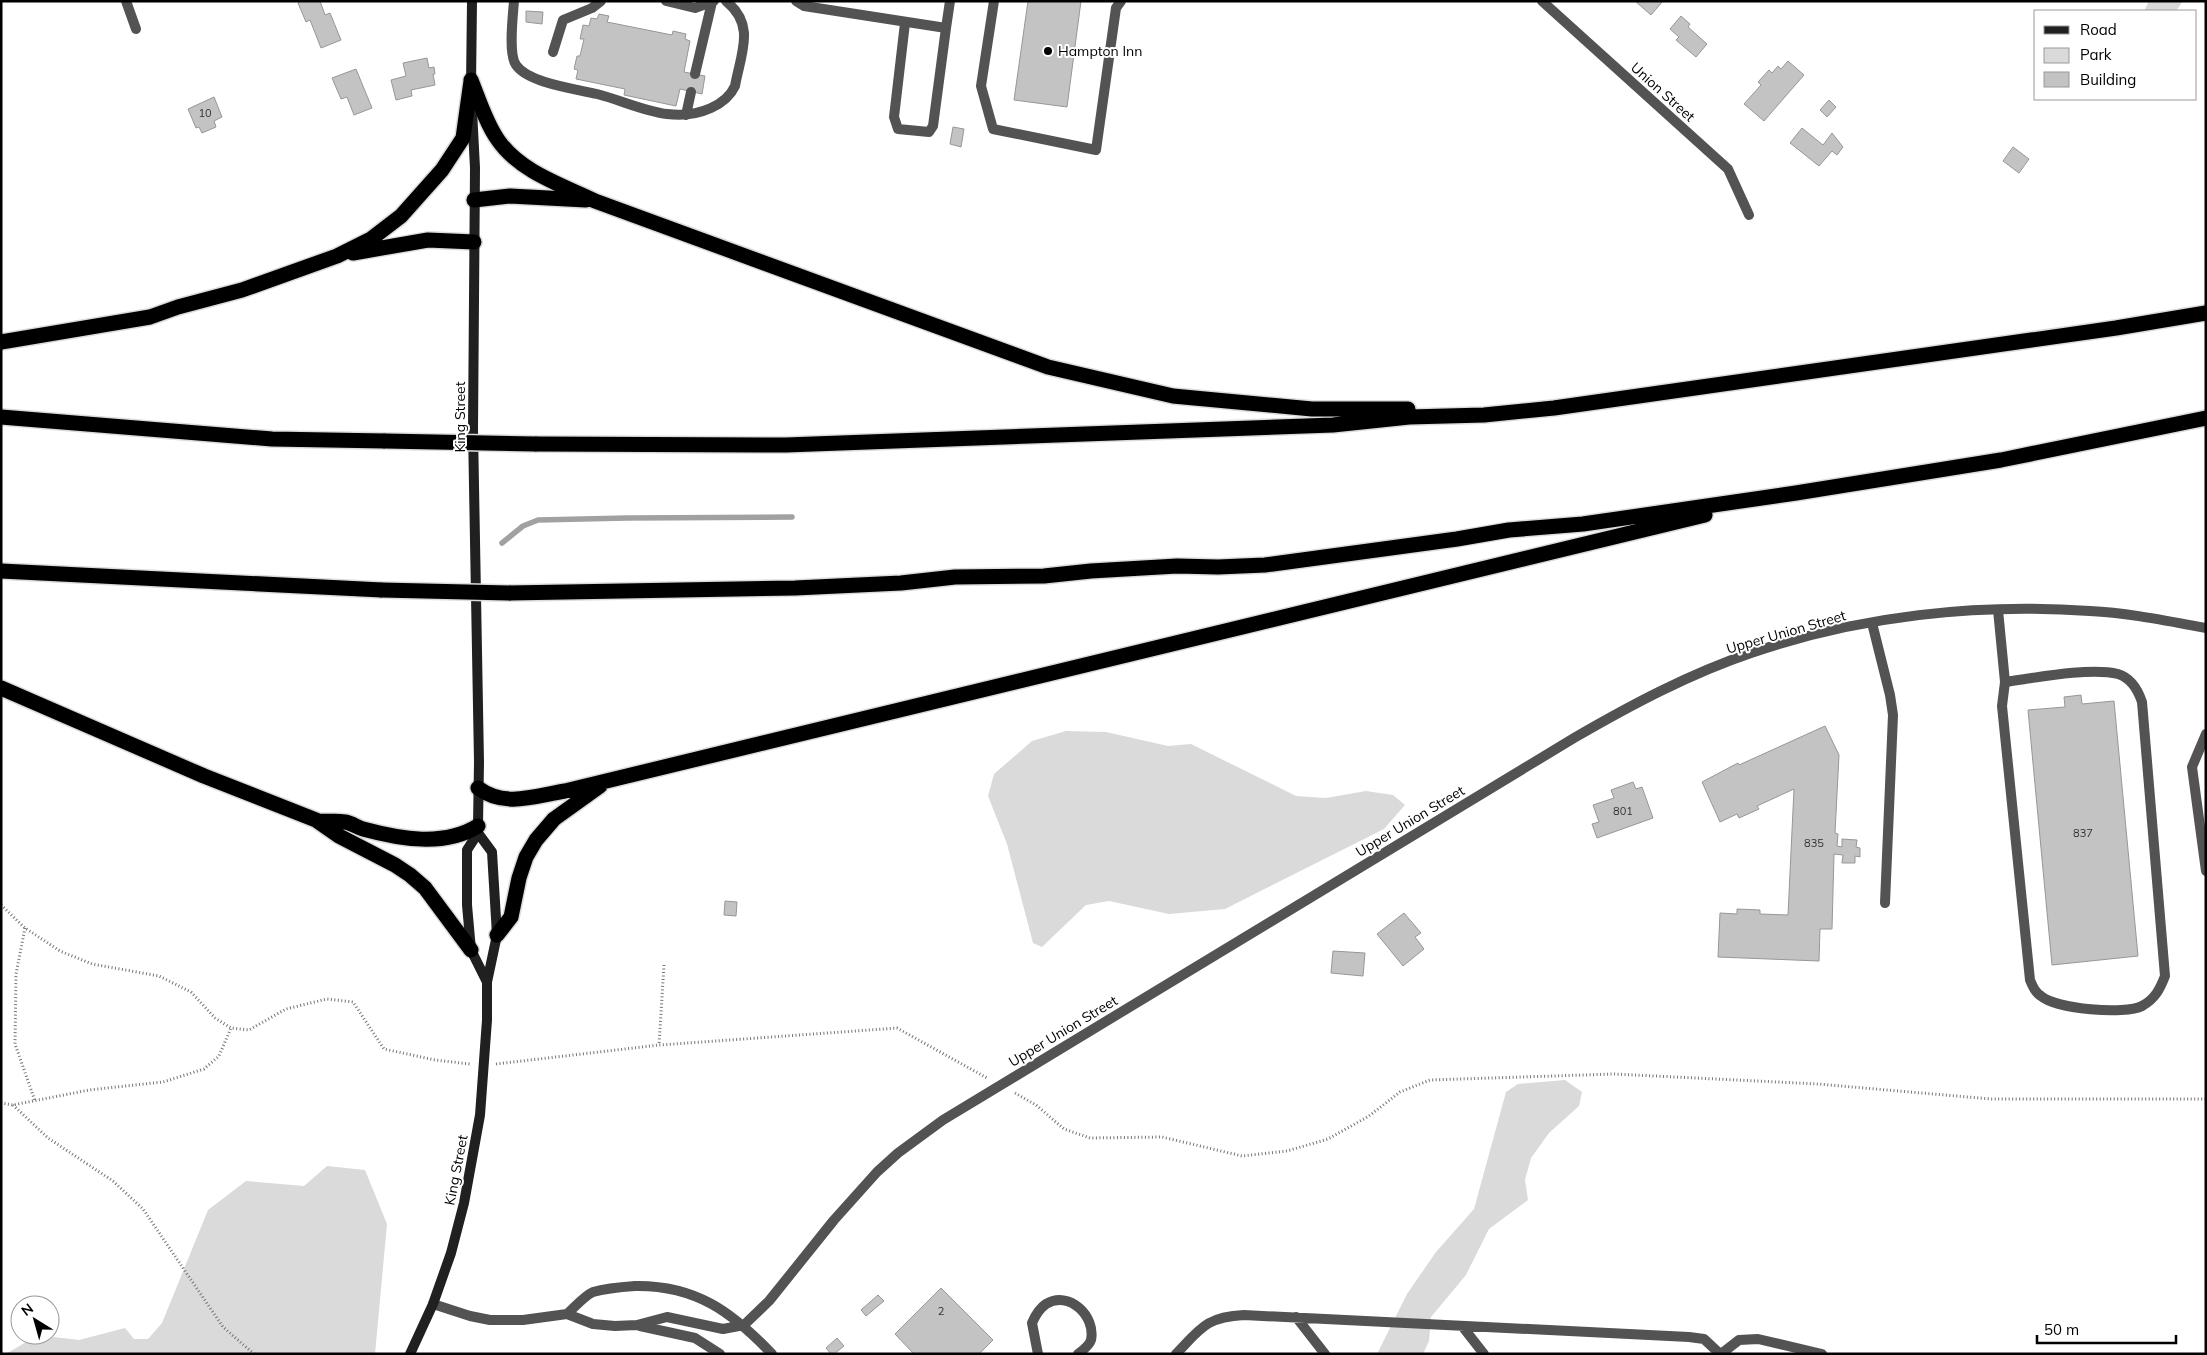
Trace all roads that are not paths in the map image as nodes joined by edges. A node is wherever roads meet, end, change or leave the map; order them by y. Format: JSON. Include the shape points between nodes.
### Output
{"nodes":[{"id":1,"x":126,"y":1,"type":"edge"},
{"id":2,"x":472,"y":1,"type":"edge"},
{"id":3,"x":514,"y":1,"type":"edge"},
{"id":4,"x":601,"y":1,"type":"edge"},
{"id":5,"x":666,"y":1,"type":"edge"},
{"id":6,"x":726,"y":1,"type":"edge"},
{"id":7,"x":796,"y":1,"type":"edge"},
{"id":8,"x":950,"y":1,"type":"edge"},
{"id":9,"x":994,"y":1,"type":"edge"},
{"id":10,"x":1121,"y":1,"type":"edge"},
{"id":11,"x":1542,"y":1,"type":"edge"},
{"id":12,"x":713,"y":2,"type":"edge"},
{"id":13,"x":830,"y":6,"type":"edge"},
{"id":14,"x":906,"y":23,"type":"junction"},
{"id":15,"x":946,"y":28,"type":"junction"},
{"id":16,"x":136,"y":29,"type":"dead end"},
{"id":17,"x":553,"y":52,"type":"dead end"},
{"id":18,"x":695,"y":74,"type":"dead end"},
{"id":19,"x":471,"y":80,"type":"junction"},
{"id":20,"x":691,"y":92,"type":"dead end"},
{"id":21,"x":686,"y":116,"type":"junction"},
{"id":22,"x":474,"y":200,"type":"junction"},
{"id":23,"x":596,"y":201,"type":"junction"},
{"id":24,"x":1749,"y":215,"type":"dead end"},
{"id":25,"x":474,"y":242,"type":"junction"},
{"id":26,"x":337,"y":256,"type":"junction"},
{"id":27,"x":2206,"y":313,"type":"edge"},
{"id":28,"x":1,"y":342,"type":"edge"},
{"id":29,"x":1554,"y":408,"type":"junction"},
{"id":30,"x":1,"y":418,"type":"edge"},
{"id":31,"x":2206,"y":418,"type":"edge"},
{"id":32,"x":1796,"y":493,"type":"junction"},
{"id":33,"x":1,"y":571,"type":"edge"},
{"id":34,"x":1998,"y":610,"type":"junction"},
{"id":35,"x":1872,"y":623,"type":"junction"},
{"id":36,"x":2206,"y":628,"type":"edge"},
{"id":37,"x":2005,"y":682,"type":"junction"},
{"id":38,"x":1,"y":688,"type":"edge"},
{"id":39,"x":2206,"y":734,"type":"edge"},
{"id":40,"x":609,"y":780,"type":"junction"},
{"id":41,"x":478,"y":788,"type":"junction"},
{"id":42,"x":316,"y":820,"type":"junction"},
{"id":43,"x":478,"y":830,"type":"junction"},
{"id":44,"x":2206,"y":872,"type":"edge"},
{"id":45,"x":1885,"y":903,"type":"dead end"},
{"id":46,"x":497,"y":935,"type":"junction"},
{"id":47,"x":471,"y":950,"type":"junction"},
{"id":48,"x":487,"y":982,"type":"junction"},
{"id":49,"x":433,"y":1304,"type":"junction"},
{"id":50,"x":566,"y":1314,"type":"junction"},
{"id":51,"x":1296,"y":1317,"type":"junction"},
{"id":52,"x":637,"y":1325,"type":"junction"},
{"id":53,"x":744,"y":1325,"type":"junction"},
{"id":54,"x":1462,"y":1326,"type":"junction"},
{"id":55,"x":410,"y":1354,"type":"edge"},
{"id":56,"x":720,"y":1354,"type":"edge"},
{"id":57,"x":772,"y":1354,"type":"edge"},
{"id":58,"x":1038,"y":1354,"type":"edge"},
{"id":59,"x":1078,"y":1354,"type":"edge"},
{"id":60,"x":1176,"y":1354,"type":"edge"},
{"id":61,"x":1326,"y":1354,"type":"edge"},
{"id":62,"x":1484,"y":1354,"type":"edge"},
{"id":63,"x":1720,"y":1354,"type":"edge"},
{"id":64,"x":1822,"y":1354,"type":"edge"}],
"edges":[{"from":1,"to":16,"type":"street"},
{"from":2,"to":19,"type":"main road","name":"King Street"},
{"from":3,"to":21,"type":"street","via":[[513,57],[523,73],[651,112]]},
{"from":4,"to":17,"type":"street","via":[[563,20]]},
{"from":5,"to":12,"type":"street","via":[[695,8]]},
{"from":6,"to":21,"type":"street","via":[[736,10],[745,32],[735,86],[721,103]]},
{"from":7,"to":13,"type":"street","via":[[804,6]]},
{"from":8,"to":15,"type":"street"},
{"from":9,"to":10,"type":"street","via":[[981,86],[993,129],[1096,150],[1116,8]]},
{"from":11,"to":24,"type":"street","name":"Union Street","via":[[1728,170]]},
{"from":12,"to":18,"type":"street"},
{"from":13,"to":14,"type":"street"},
{"from":14,"to":15,"type":"street"},
{"from":14,"to":15,"type":"street","via":[[894,118],[898,129],[929,132],[933,126]]},
{"from":19,"to":22,"type":"main road","name":"King Street"},
{"from":19,"to":23,"type":"highway","via":[[499,141],[516,161]]},
{"from":19,"to":26,"type":"highway","via":[[463,138],[442,170],[401,216],[371,239]]},
{"from":20,"to":21,"type":"street"},
{"from":22,"to":23,"type":"highway","via":[[510,196]]},
{"from":22,"to":25,"type":"main road","name":"King Street"},
{"from":23,"to":29,"type":"highway","via":[[1048,367],[1173,396],[1312,409]]},
{"from":25,"to":26,"type":"highway","via":[[428,240]]},
{"from":25,"to":41,"type":"main road","name":"King Street"},
{"from":26,"to":28,"type":"highway","via":[[242,290],[150,317]]},
{"from":27,"to":29,"type":"highway"},
{"from":29,"to":30,"type":"highway","bridge":true,"via":[[1333,425],[786,445],[272,439]]},
{"from":31,"to":32,"type":"highway","via":[[2001,460]]},
{"from":32,"to":33,"type":"highway","bridge":true,"via":[[1265,565],[1091,570],[1044,576],[795,588],[509,593]]},
{"from":32,"to":40,"type":"highway"},
{"from":34,"to":35,"type":"street","name":"Upper Union Street","via":[[1919,615]]},
{"from":34,"to":36,"type":"street","name":"Upper Union Street","via":[[2090,610]]},
{"from":34,"to":37,"type":"street"},
{"from":35,"to":45,"type":"street","via":[[1893,715]]},
{"from":35,"to":53,"type":"street","name":"Upper Union Street","via":[[1752,653],[1635,703],[1000,1086],[920,1137],[878,1172],[834,1220],[769,1302]]},
{"from":37,"to":37,"type":"street","via":[[2002,706],[2030,980],[2042,997],[2070,1007],[2128,1010],[2140,1007],[2156,995],[2165,976],[2142,702],[2138,691],[2118,674],[2060,674]]},
{"from":38,"to":42,"type":"highway","via":[[204,776]]},
{"from":39,"to":44,"type":"street","via":[[2192,767]]},
{"from":40,"to":41,"type":"highway","via":[[510,800],[493,798]]},
{"from":40,"to":46,"type":"highway","via":[[554,819],[536,840],[519,878],[511,917]]},
{"from":41,"to":43,"type":"main road","name":"King Street"},
{"from":42,"to":43,"type":"highway","via":[[346,822],[379,833],[418,838],[447,839]]},
{"from":42,"to":47,"type":"highway","via":[[339,836],[395,865],[425,888]]},
{"from":43,"to":46,"type":"main road","name":"King Street","via":[[492,852]]},
{"from":43,"to":47,"type":"main road","name":"King Street","via":[[467,850]]},
{"from":46,"to":48,"type":"main road","name":"King Street"},
{"from":47,"to":48,"type":"main road","name":"King Street"},
{"from":48,"to":49,"type":"main road","name":"King Street","via":[[484,1066],[474,1153],[451,1253]]},
{"from":49,"to":50,"type":"street","via":[[490,1320],[524,1320]]},
{"from":49,"to":55,"type":"main road","name":"King Street"},
{"from":50,"to":52,"type":"street","via":[[593,1324]]},
{"from":50,"to":53,"type":"street","via":[[592,1293],[619,1287],[665,1287],[715,1304]]},
{"from":51,"to":54,"type":"street"},
{"from":51,"to":60,"type":"street","via":[[1244,1315],[1218,1318],[1202,1327]]},
{"from":51,"to":61,"type":"street"},
{"from":52,"to":53,"type":"street","via":[[667,1317],[724,1329]]},
{"from":52,"to":56,"type":"street","via":[[695,1338]]},
{"from":53,"to":57,"type":"street"},
{"from":54,"to":62,"type":"street"},
{"from":54,"to":63,"type":"street","via":[[1689,1337],[1704,1339]]},
{"from":58,"to":59,"type":"street","via":[[1032,1323],[1043,1306],[1056,1301],[1070,1301],[1083,1311],[1091,1324],[1091,1340]]},
{"from":63,"to":64,"type":"street","via":[[1739,1340],[1758,1339]]}]}
